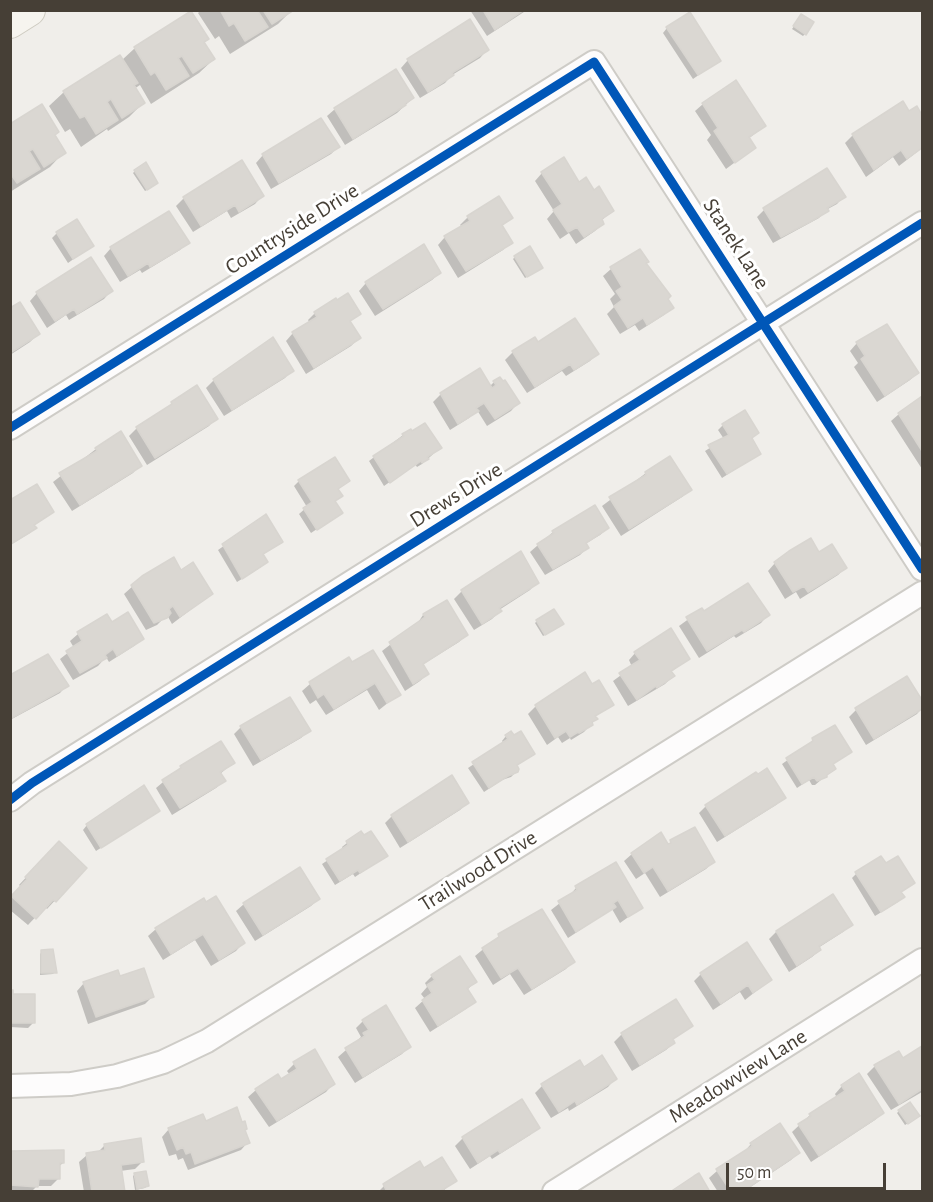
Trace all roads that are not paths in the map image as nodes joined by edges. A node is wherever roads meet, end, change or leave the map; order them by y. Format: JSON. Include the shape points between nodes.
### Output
{"nodes":[{"id":1,"x":29,"y":10,"type":"edge"},
{"id":2,"x":10,"y":22,"type":"edge"},
{"id":3,"x":594,"y":62,"type":"joint"},
{"id":4,"x":922,"y":223,"type":"edge"},
{"id":5,"x":764,"y":324,"type":"junction"},
{"id":6,"x":10,"y":428,"type":"edge"},
{"id":7,"x":922,"y":569,"type":"edge"},
{"id":8,"x":922,"y":593,"type":"edge"},
{"id":9,"x":10,"y":800,"type":"edge"},
{"id":10,"x":922,"y":960,"type":"edge"},
{"id":11,"x":10,"y":1086,"type":"edge"},
{"id":12,"x":554,"y":1191,"type":"edge"}],
"edges":[{"from":1,"to":2,"type":"main road"},
{"from":3,"to":5,"type":"street","name":"Stanek Lane"},
{"from":3,"to":6,"type":"street","name":"Countryside Drive"},
{"from":4,"to":5,"type":"street","name":"Drews Drive"},
{"from":5,"to":7,"type":"street","name":"Stanek Lane"},
{"from":5,"to":9,"type":"street","name":"Drews Drive"},
{"from":8,"to":11,"type":"street","name":"Trailwood Drive","via":[[207,1041],[163,1062],[117,1076],[71,1084]]},
{"from":10,"to":12,"type":"street","name":"Meadowview Lane"}]}
